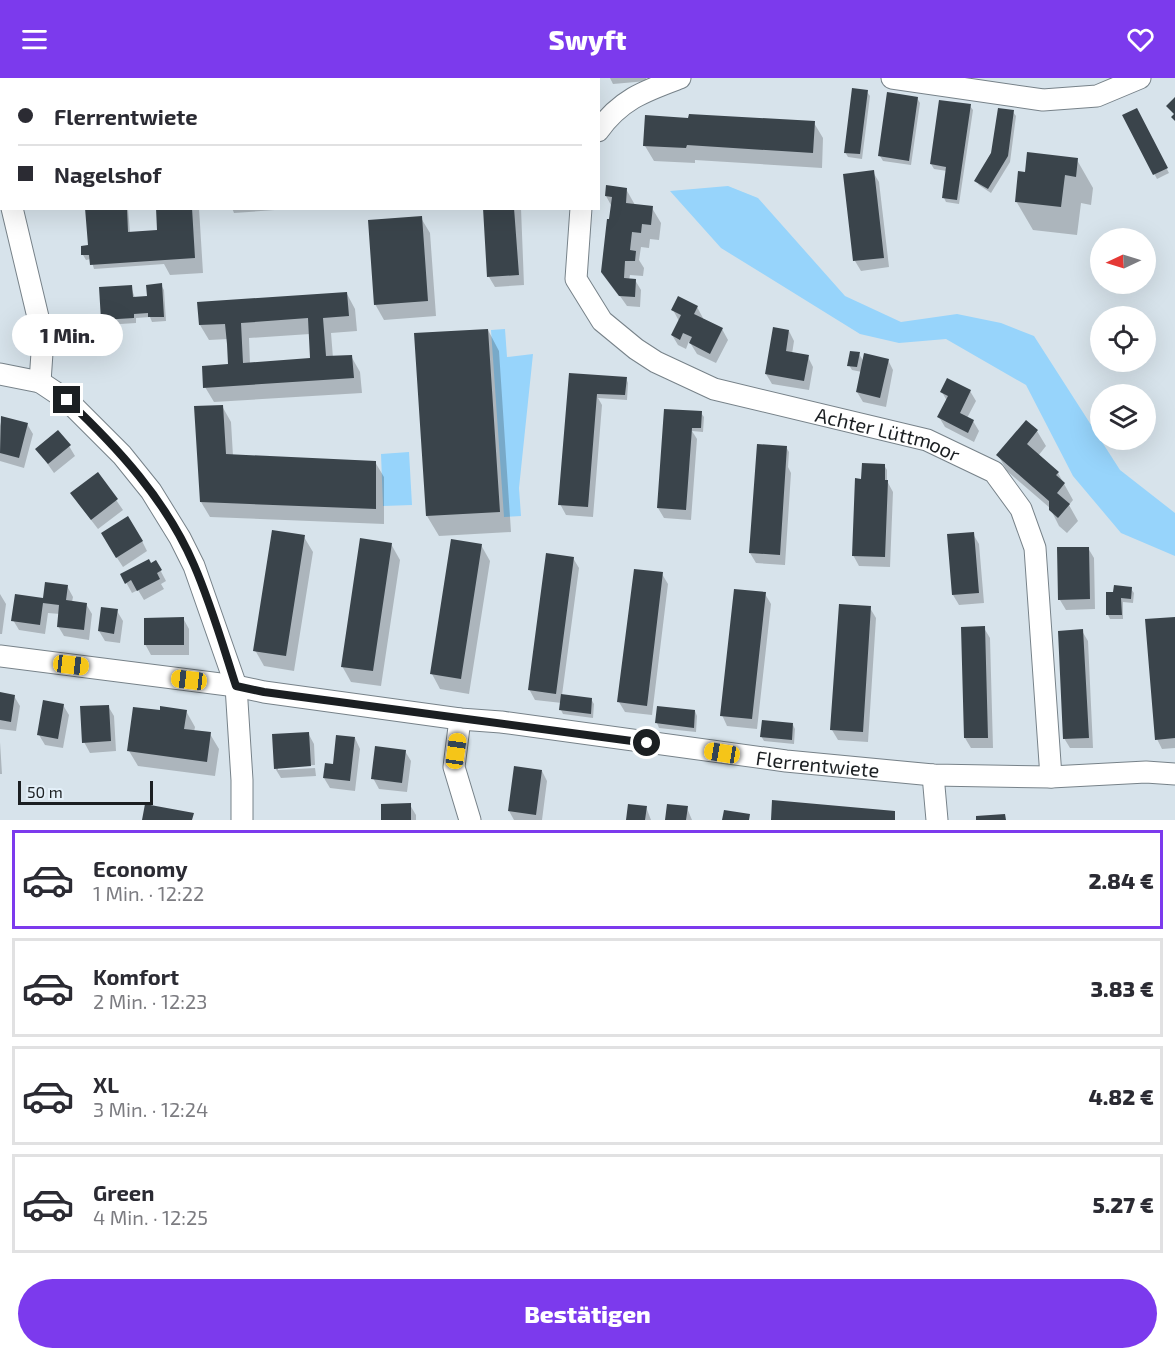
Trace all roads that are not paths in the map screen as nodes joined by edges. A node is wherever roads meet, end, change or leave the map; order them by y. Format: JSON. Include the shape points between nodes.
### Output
{"nodes":[{"id":1,"x":680,"y":78,"type":"edge"},
{"id":2,"x":892,"y":78,"type":"edge"},
{"id":3,"x":1140,"y":78,"type":"edge"},
{"id":4,"x":600,"y":129,"type":"edge"},
{"id":5,"x":12,"y":210,"type":"edge"},
{"id":6,"x":581,"y":210,"type":"edge"},
{"id":7,"x":0,"y":374,"type":"edge"},
{"id":8,"x":40,"y":382,"type":"junction"},
{"id":9,"x":0,"y":656,"type":"edge"},
{"id":10,"x":236,"y":686,"type":"junction"},
{"id":11,"x":460,"y":719,"type":"junction"},
{"id":12,"x":1175,"y":774,"type":"edge"},
{"id":13,"x":933,"y":775,"type":"junction"},
{"id":14,"x":1051,"y":777,"type":"junction"},
{"id":15,"x":242,"y":820,"type":"edge"},
{"id":16,"x":470,"y":820,"type":"edge"},
{"id":17,"x":937,"y":820,"type":"edge"}],
"edges":[{"from":1,"to":4,"type":"street","via":[[638,94]]},
{"from":2,"to":3,"type":"street","via":[[1043,100],[1097,96]]},
{"from":5,"to":8,"type":"street","via":[[44,338]]},
{"from":6,"to":14,"type":"street","name":"Achter Lüttmoor","via":[[576,279],[602,321],[656,362],[714,389],[927,440],[993,472],[1021,509],[1035,548]]},
{"from":7,"to":8,"type":"street"},
{"from":8,"to":10,"type":"street","via":[[100,430],[151,490],[194,566]]},
{"from":9,"to":10,"type":"street","name":"Flerrentwiete"},
{"from":10,"to":11,"type":"street","name":"Flerrentwiete"},
{"from":10,"to":15,"type":"street"},
{"from":11,"to":13,"type":"street","name":"Flerrentwiete","via":[[780,760]]},
{"from":11,"to":16,"type":"street","via":[[454,767]]},
{"from":12,"to":14,"type":"street","name":"Flerrentwiete"},
{"from":13,"to":14,"type":"street","name":"Flerrentwiete"},
{"from":13,"to":17,"type":"street"}]}
